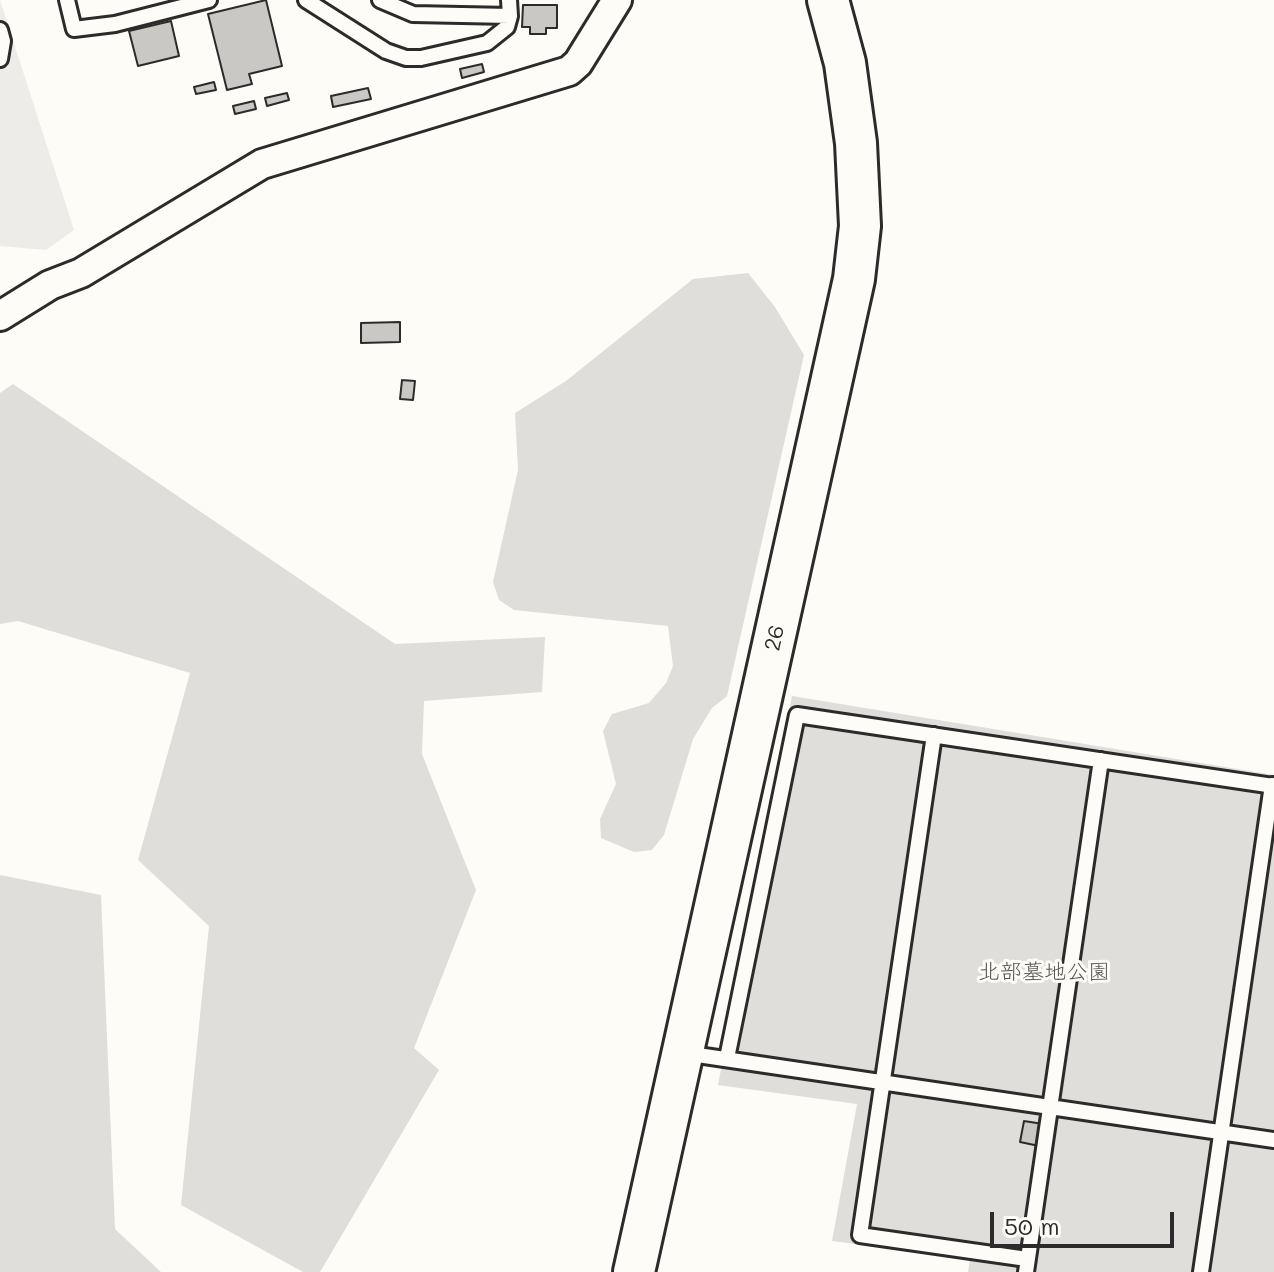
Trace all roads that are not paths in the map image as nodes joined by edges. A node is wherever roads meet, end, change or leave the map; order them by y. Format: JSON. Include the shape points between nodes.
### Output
{"nodes":[{"id":1,"x":67,"y":0,"type":"edge"},
{"id":2,"x":209,"y":0,"type":"edge"},
{"id":3,"x":306,"y":0,"type":"edge"},
{"id":4,"x":380,"y":0,"type":"edge"},
{"id":5,"x":509,"y":0,"type":"edge"},
{"id":6,"x":617,"y":0,"type":"edge"},
{"id":7,"x":828,"y":0,"type":"edge"},
{"id":8,"x":510,"y":16,"type":"junction"},
{"id":9,"x":0,"y":30,"type":"edge"},
{"id":10,"x":0,"y":59,"type":"edge"},
{"id":11,"x":0,"y":316,"type":"edge"},
{"id":12,"x":934,"y":735,"type":"junction"},
{"id":13,"x":1101,"y":760,"type":"junction"},
{"id":14,"x":1273,"y":785,"type":"edge"},
{"id":15,"x":684,"y":1053,"type":"junction"},
{"id":16,"x":727,"y":1058,"type":"junction"},
{"id":17,"x":882,"y":1081,"type":"junction"},
{"id":18,"x":1050,"y":1106,"type":"junction"},
{"id":19,"x":1221,"y":1132,"type":"junction"},
{"id":20,"x":1274,"y":1140,"type":"edge"},
{"id":21,"x":1026,"y":1266,"type":"edge"},
{"id":22,"x":634,"y":1272,"type":"edge"},
{"id":23,"x":1201,"y":1272,"type":"edge"}],
"edges":[{"from":1,"to":2,"type":"lane","via":[[74,29]]},
{"from":3,"to":8,"type":"lane","via":[[406,58],[487,43],[507,27]]},
{"from":4,"to":8,"type":"lane","via":[[413,14]]},
{"from":5,"to":8,"type":"lane"},
{"from":6,"to":11,"type":"street","via":[[569,71],[262,164]]},
{"from":7,"to":15,"type":"street","name":"26","via":[[845,63],[856,143],[860,226],[854,279]]},
{"from":9,"to":10,"type":"lane"},
{"from":12,"to":13,"type":"lane"},
{"from":12,"to":16,"type":"lane","via":[[797,715]]},
{"from":12,"to":17,"type":"lane"},
{"from":13,"to":14,"type":"lane"},
{"from":13,"to":18,"type":"lane"},
{"from":14,"to":19,"type":"lane"},
{"from":15,"to":16,"type":"lane"},
{"from":15,"to":22,"type":"street","name":"26"},
{"from":16,"to":17,"type":"lane"},
{"from":17,"to":18,"type":"lane"},
{"from":17,"to":21,"type":"lane","via":[[860,1235]]},
{"from":18,"to":19,"type":"lane"},
{"from":18,"to":21,"type":"lane"},
{"from":19,"to":20,"type":"lane"},
{"from":19,"to":23,"type":"lane"}]}
